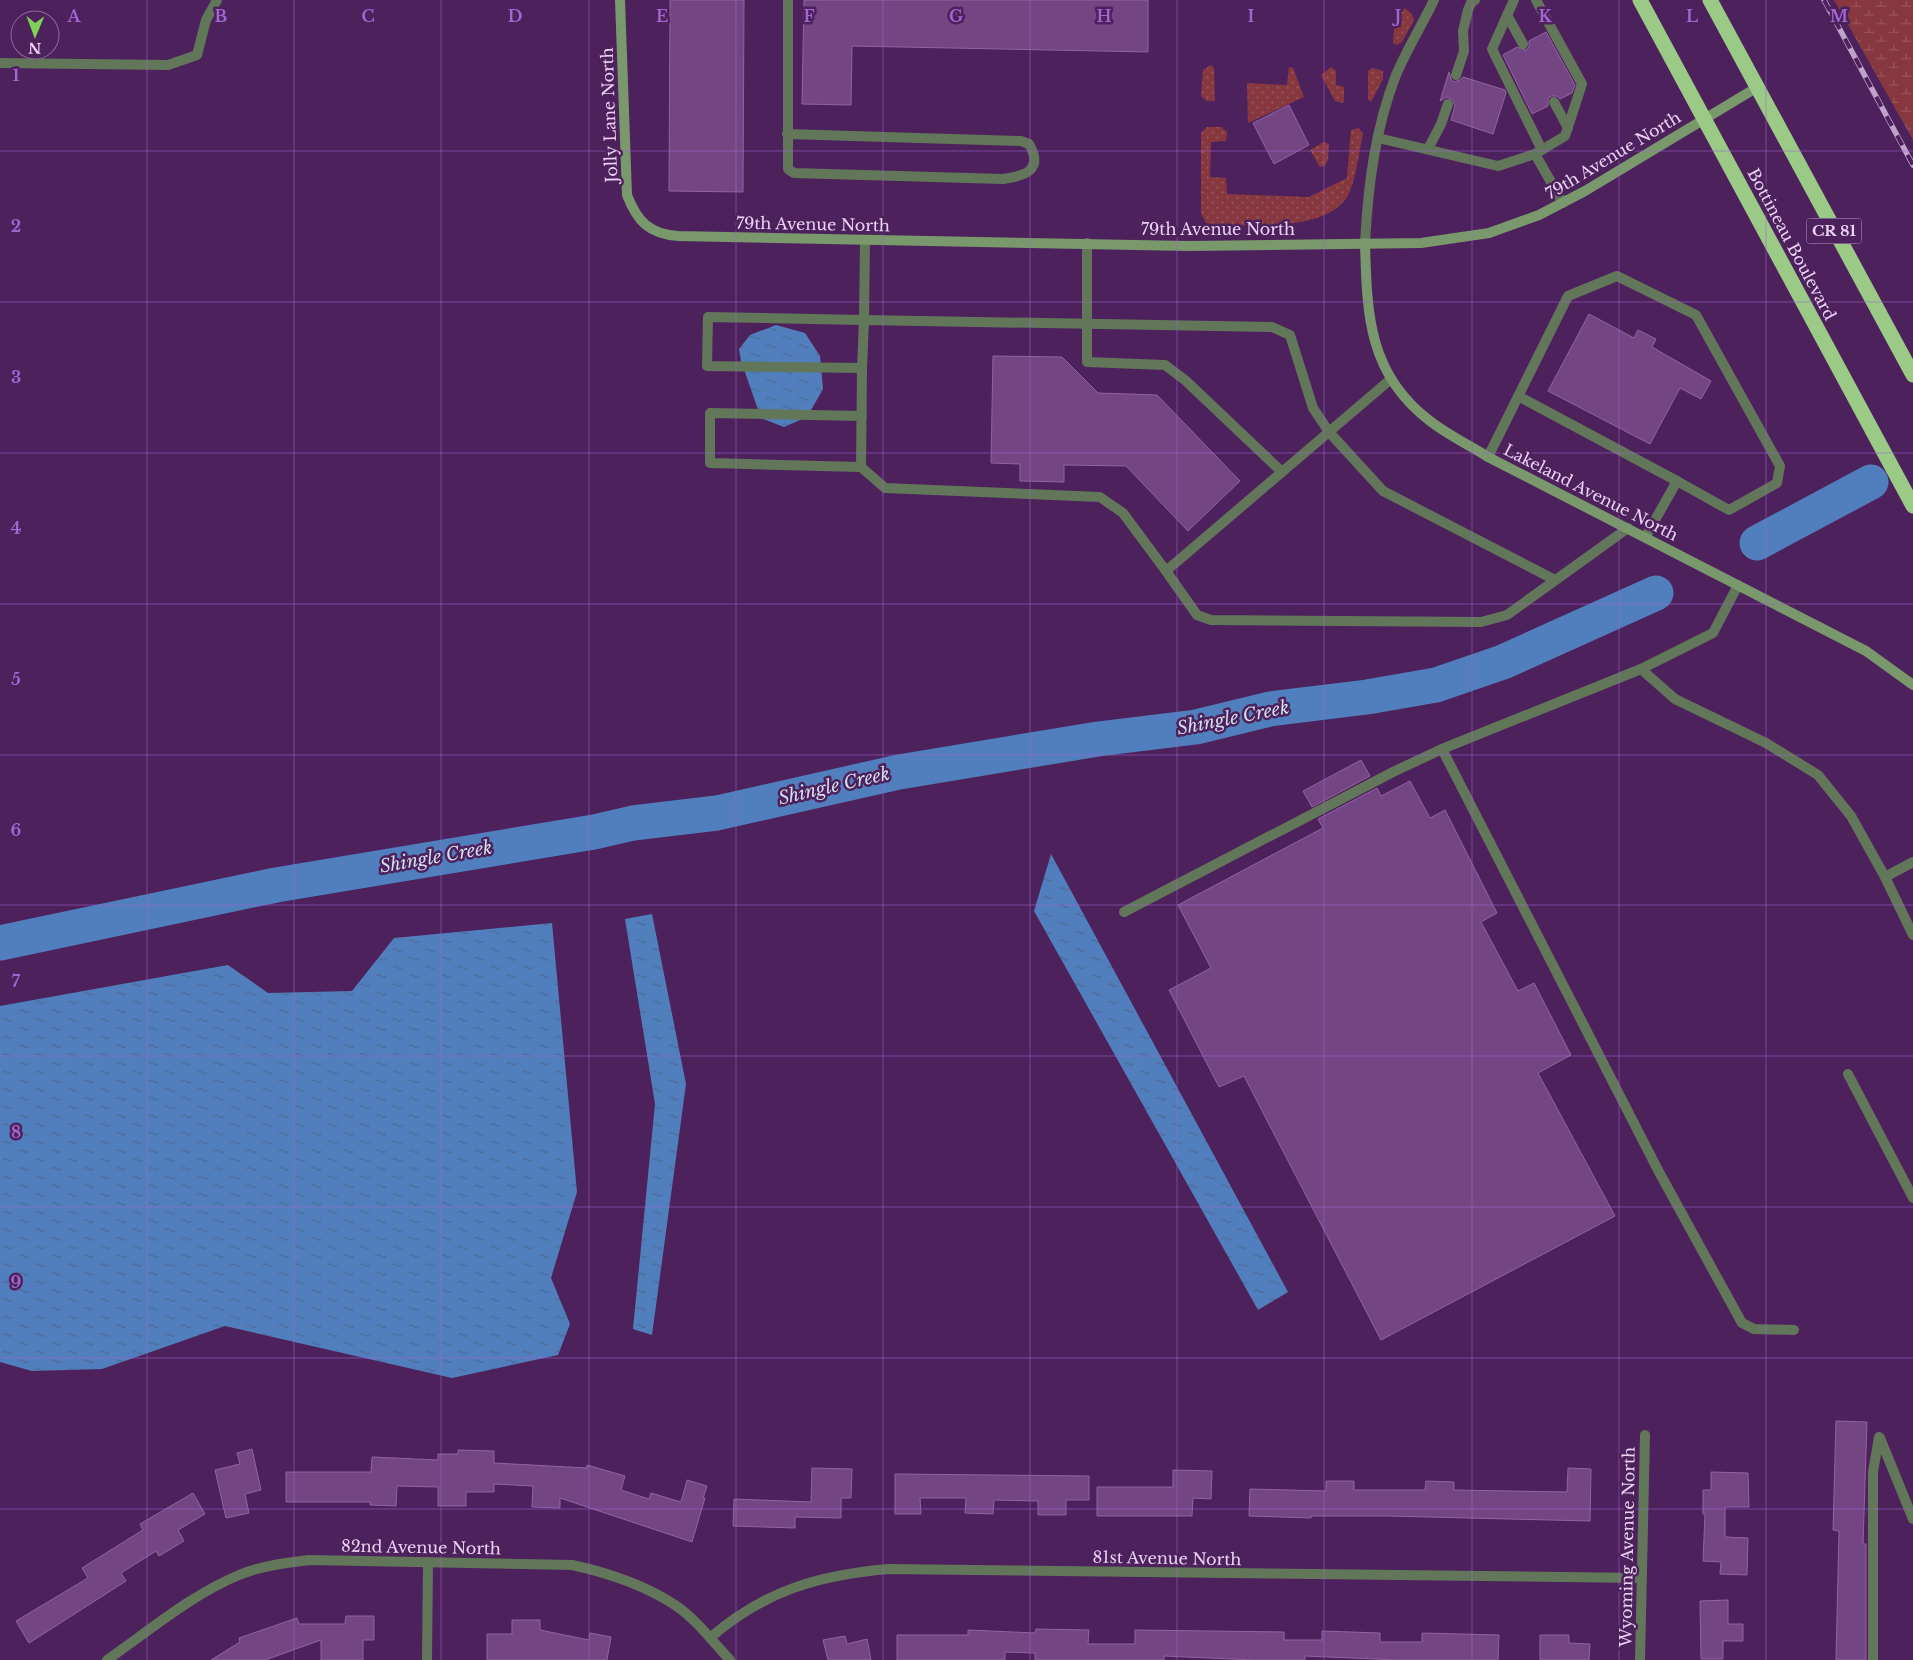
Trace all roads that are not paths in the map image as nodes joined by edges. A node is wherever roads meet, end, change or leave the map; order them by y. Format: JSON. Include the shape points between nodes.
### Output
{"nodes":[{"id":1,"x":216,"y":0,"type":"edge"},
{"id":2,"x":620,"y":0,"type":"edge"},
{"id":3,"x":788,"y":0,"type":"edge"},
{"id":4,"x":1434,"y":0,"type":"edge"},
{"id":5,"x":1475,"y":0,"type":"edge"},
{"id":6,"x":1514,"y":0,"type":"edge"},
{"id":7,"x":1536,"y":0,"type":"edge"},
{"id":8,"x":1640,"y":0,"type":"edge"},
{"id":9,"x":1710,"y":0,"type":"edge"},
{"id":10,"x":1507,"y":14,"type":"junction"},
{"id":11,"x":1523,"y":44,"type":"dead end"},
{"id":12,"x":0,"y":63,"type":"edge"},
{"id":13,"x":1456,"y":75,"type":"dead end"},
{"id":14,"x":1756,"y":88,"type":"junction"},
{"id":15,"x":1554,"y":102,"type":"dead end"},
{"id":16,"x":1448,"y":104,"type":"dead end"},
{"id":17,"x":1704,"y":119,"type":"junction"},
{"id":18,"x":1568,"y":128,"type":"junction"},
{"id":19,"x":787,"y":134,"type":"junction"},
{"id":20,"x":1378,"y":138,"type":"junction"},
{"id":21,"x":1428,"y":148,"type":"junction"},
{"id":22,"x":1539,"y":152,"type":"junction"},
{"id":23,"x":1563,"y":203,"type":"junction"},
{"id":24,"x":644,"y":225,"type":"joint"},
{"id":25,"x":865,"y":240,"type":"junction"},
{"id":26,"x":1087,"y":243,"type":"junction"},
{"id":27,"x":1365,"y":243,"type":"junction"},
{"id":28,"x":864,"y":320,"type":"junction"},
{"id":29,"x":1086,"y":323,"type":"junction"},
{"id":30,"x":862,"y":368,"type":"junction"},
{"id":31,"x":1913,"y":375,"type":"edge"},
{"id":32,"x":1391,"y":379,"type":"junction"},
{"id":33,"x":1518,"y":396,"type":"junction"},
{"id":34,"x":862,"y":416,"type":"junction"},
{"id":35,"x":1329,"y":432,"type":"junction"},
{"id":36,"x":1488,"y":457,"type":"junction"},
{"id":37,"x":861,"y":467,"type":"junction"},
{"id":38,"x":1282,"y":472,"type":"junction"},
{"id":39,"x":1677,"y":481,"type":"junction"},
{"id":40,"x":1913,"y":506,"type":"edge"},
{"id":41,"x":1628,"y":528,"type":"junction"},
{"id":42,"x":1646,"y":536,"type":"junction"},
{"id":43,"x":1166,"y":571,"type":"junction"},
{"id":44,"x":1555,"y":580,"type":"junction"},
{"id":45,"x":1738,"y":585,"type":"junction"},
{"id":46,"x":1641,"y":669,"type":"junction"},
{"id":47,"x":1913,"y":685,"type":"edge"},
{"id":48,"x":1442,"y":749,"type":"junction"},
{"id":49,"x":1913,"y":862,"type":"edge"},
{"id":50,"x":1885,"y":877,"type":"junction"},
{"id":51,"x":1124,"y":912,"type":"dead end"},
{"id":52,"x":1913,"y":935,"type":"edge"},
{"id":53,"x":1848,"y":1074,"type":"dead end"},
{"id":54,"x":1913,"y":1198,"type":"edge"},
{"id":55,"x":1794,"y":1330,"type":"dead end"},
{"id":56,"x":1645,"y":1435,"type":"dead end"},
{"id":57,"x":1913,"y":1519,"type":"edge"},
{"id":58,"x":428,"y":1562,"type":"junction"},
{"id":59,"x":1641,"y":1578,"type":"junction"},
{"id":60,"x":710,"y":1638,"type":"junction"},
{"id":61,"x":108,"y":1660,"type":"edge"},
{"id":62,"x":427,"y":1660,"type":"edge"},
{"id":63,"x":730,"y":1660,"type":"edge"},
{"id":64,"x":1640,"y":1660,"type":"edge"},
{"id":65,"x":1873,"y":1660,"type":"edge"}],
"edges":[{"from":1,"to":12,"type":"street","via":[[206,20],[196,55],[168,65]]},
{"from":2,"to":24,"type":"street","name":"Jolly Lane North","via":[[625,181],[634,212]]},
{"from":3,"to":19,"type":"street"},
{"from":4,"to":20,"type":"street","via":[[1396,74]]},
{"from":5,"to":13,"type":"street","via":[[1468,10],[1464,51]]},
{"from":6,"to":10,"type":"street"},
{"from":7,"to":18,"type":"street","via":[[1582,84]]},
{"from":8,"to":17,"type":"highway","name":"Bottineau Boulevard"},
{"from":9,"to":14,"type":"highway","number":"CR 81"},
{"from":10,"to":11,"type":"street"},
{"from":10,"to":22,"type":"street","via":[[1492,49]]},
{"from":14,"to":17,"type":"street","name":"79th Avenue North"},
{"from":14,"to":31,"type":"highway","number":"CR 81"},
{"from":15,"to":18,"type":"street"},
{"from":16,"to":21,"type":"street"},
{"from":17,"to":23,"type":"street","name":"79th Avenue North"},
{"from":17,"to":40,"type":"highway","name":"Bottineau Boulevard"},
{"from":18,"to":22,"type":"street","via":[[1565,136]]},
{"from":19,"to":19,"type":"street","via":[[1021,141],[1029,144],[1034,166],[1019,176],[1003,179],[794,174],[788,170]]},
{"from":20,"to":21,"type":"street"},
{"from":20,"to":27,"type":"street","via":[[1368,188]]},
{"from":21,"to":22,"type":"street","via":[[1494,166],[1503,166]]},
{"from":22,"to":23,"type":"street"},
{"from":23,"to":27,"type":"street","name":"79th Avenue North","via":[[1489,234],[1421,243]]},
{"from":24,"to":25,"type":"street","name":"79th Avenue North","via":[[660,234],[678,236]]},
{"from":25,"to":26,"type":"street","name":"79th Avenue North"},
{"from":25,"to":28,"type":"street"},
{"from":26,"to":27,"type":"street","name":"79th Avenue North","via":[[1188,246]]},
{"from":26,"to":29,"type":"street"},
{"from":27,"to":32,"type":"street","name":"Lakeland Avenue North","via":[[1366,291],[1372,332]]},
{"from":28,"to":29,"type":"street"},
{"from":28,"to":30,"type":"street"},
{"from":28,"to":30,"type":"street","via":[[708,317],[707,366]]},
{"from":29,"to":35,"type":"street","via":[[1272,327],[1290,335],[1312,408]]},
{"from":29,"to":38,"type":"street","via":[[1087,362],[1165,365]]},
{"from":30,"to":34,"type":"street"},
{"from":32,"to":35,"type":"street"},
{"from":32,"to":36,"type":"street","name":"Lakeland Avenue North","via":[[1400,394],[1429,420]]},
{"from":33,"to":36,"type":"street"},
{"from":33,"to":39,"type":"street"},
{"from":33,"to":39,"type":"street","via":[[1568,296],[1617,276],[1696,315],[1780,466],[1777,483],[1729,510]]},
{"from":34,"to":37,"type":"street"},
{"from":34,"to":37,"type":"street","via":[[710,413],[710,463]]},
{"from":35,"to":38,"type":"street"},
{"from":35,"to":44,"type":"street","via":[[1384,490]]},
{"from":36,"to":41,"type":"street","name":"Lakeland Avenue North"},
{"from":37,"to":43,"type":"street","via":[[885,488],[1100,497],[1123,513]]},
{"from":38,"to":43,"type":"street"},
{"from":39,"to":42,"type":"street"},
{"from":41,"to":42,"type":"street","name":"Lakeland Avenue North"},
{"from":41,"to":44,"type":"street"},
{"from":42,"to":45,"type":"street","name":"Lakeland Avenue North"},
{"from":43,"to":44,"type":"street","via":[[1197,616],[1211,620],[1481,622],[1507,615]]},
{"from":45,"to":46,"type":"street","via":[[1713,633]]},
{"from":45,"to":47,"type":"street","name":"Lakeland Avenue North","via":[[1866,651]]},
{"from":46,"to":48,"type":"street"},
{"from":46,"to":50,"type":"street","via":[[1675,699],[1766,743],[1818,775],[1851,816]]},
{"from":48,"to":51,"type":"street"},
{"from":48,"to":55,"type":"street","via":[[1659,1172],[1742,1323],[1754,1329]]},
{"from":49,"to":50,"type":"street"},
{"from":50,"to":52,"type":"street"},
{"from":53,"to":54,"type":"street"},
{"from":56,"to":59,"type":"street","name":"Wyoming Avenue North"},
{"from":57,"to":65,"type":"street","via":[[1879,1437],[1873,1472]]},
{"from":58,"to":60,"type":"street","name":"82nd Avenue North","via":[[572,1564],[608,1572],[677,1606]]},
{"from":58,"to":61,"type":"street","name":"82nd Avenue North","via":[[309,1560],[275,1564],[239,1575],[207,1591]]},
{"from":58,"to":62,"type":"street"},
{"from":59,"to":60,"type":"street","name":"81st Avenue North","via":[[888,1569],[849,1572],[802,1584],[734,1617]]},
{"from":59,"to":64,"type":"street","name":"Wyoming Avenue North"},
{"from":60,"to":63,"type":"street","name":"82nd Avenue North"}]}
